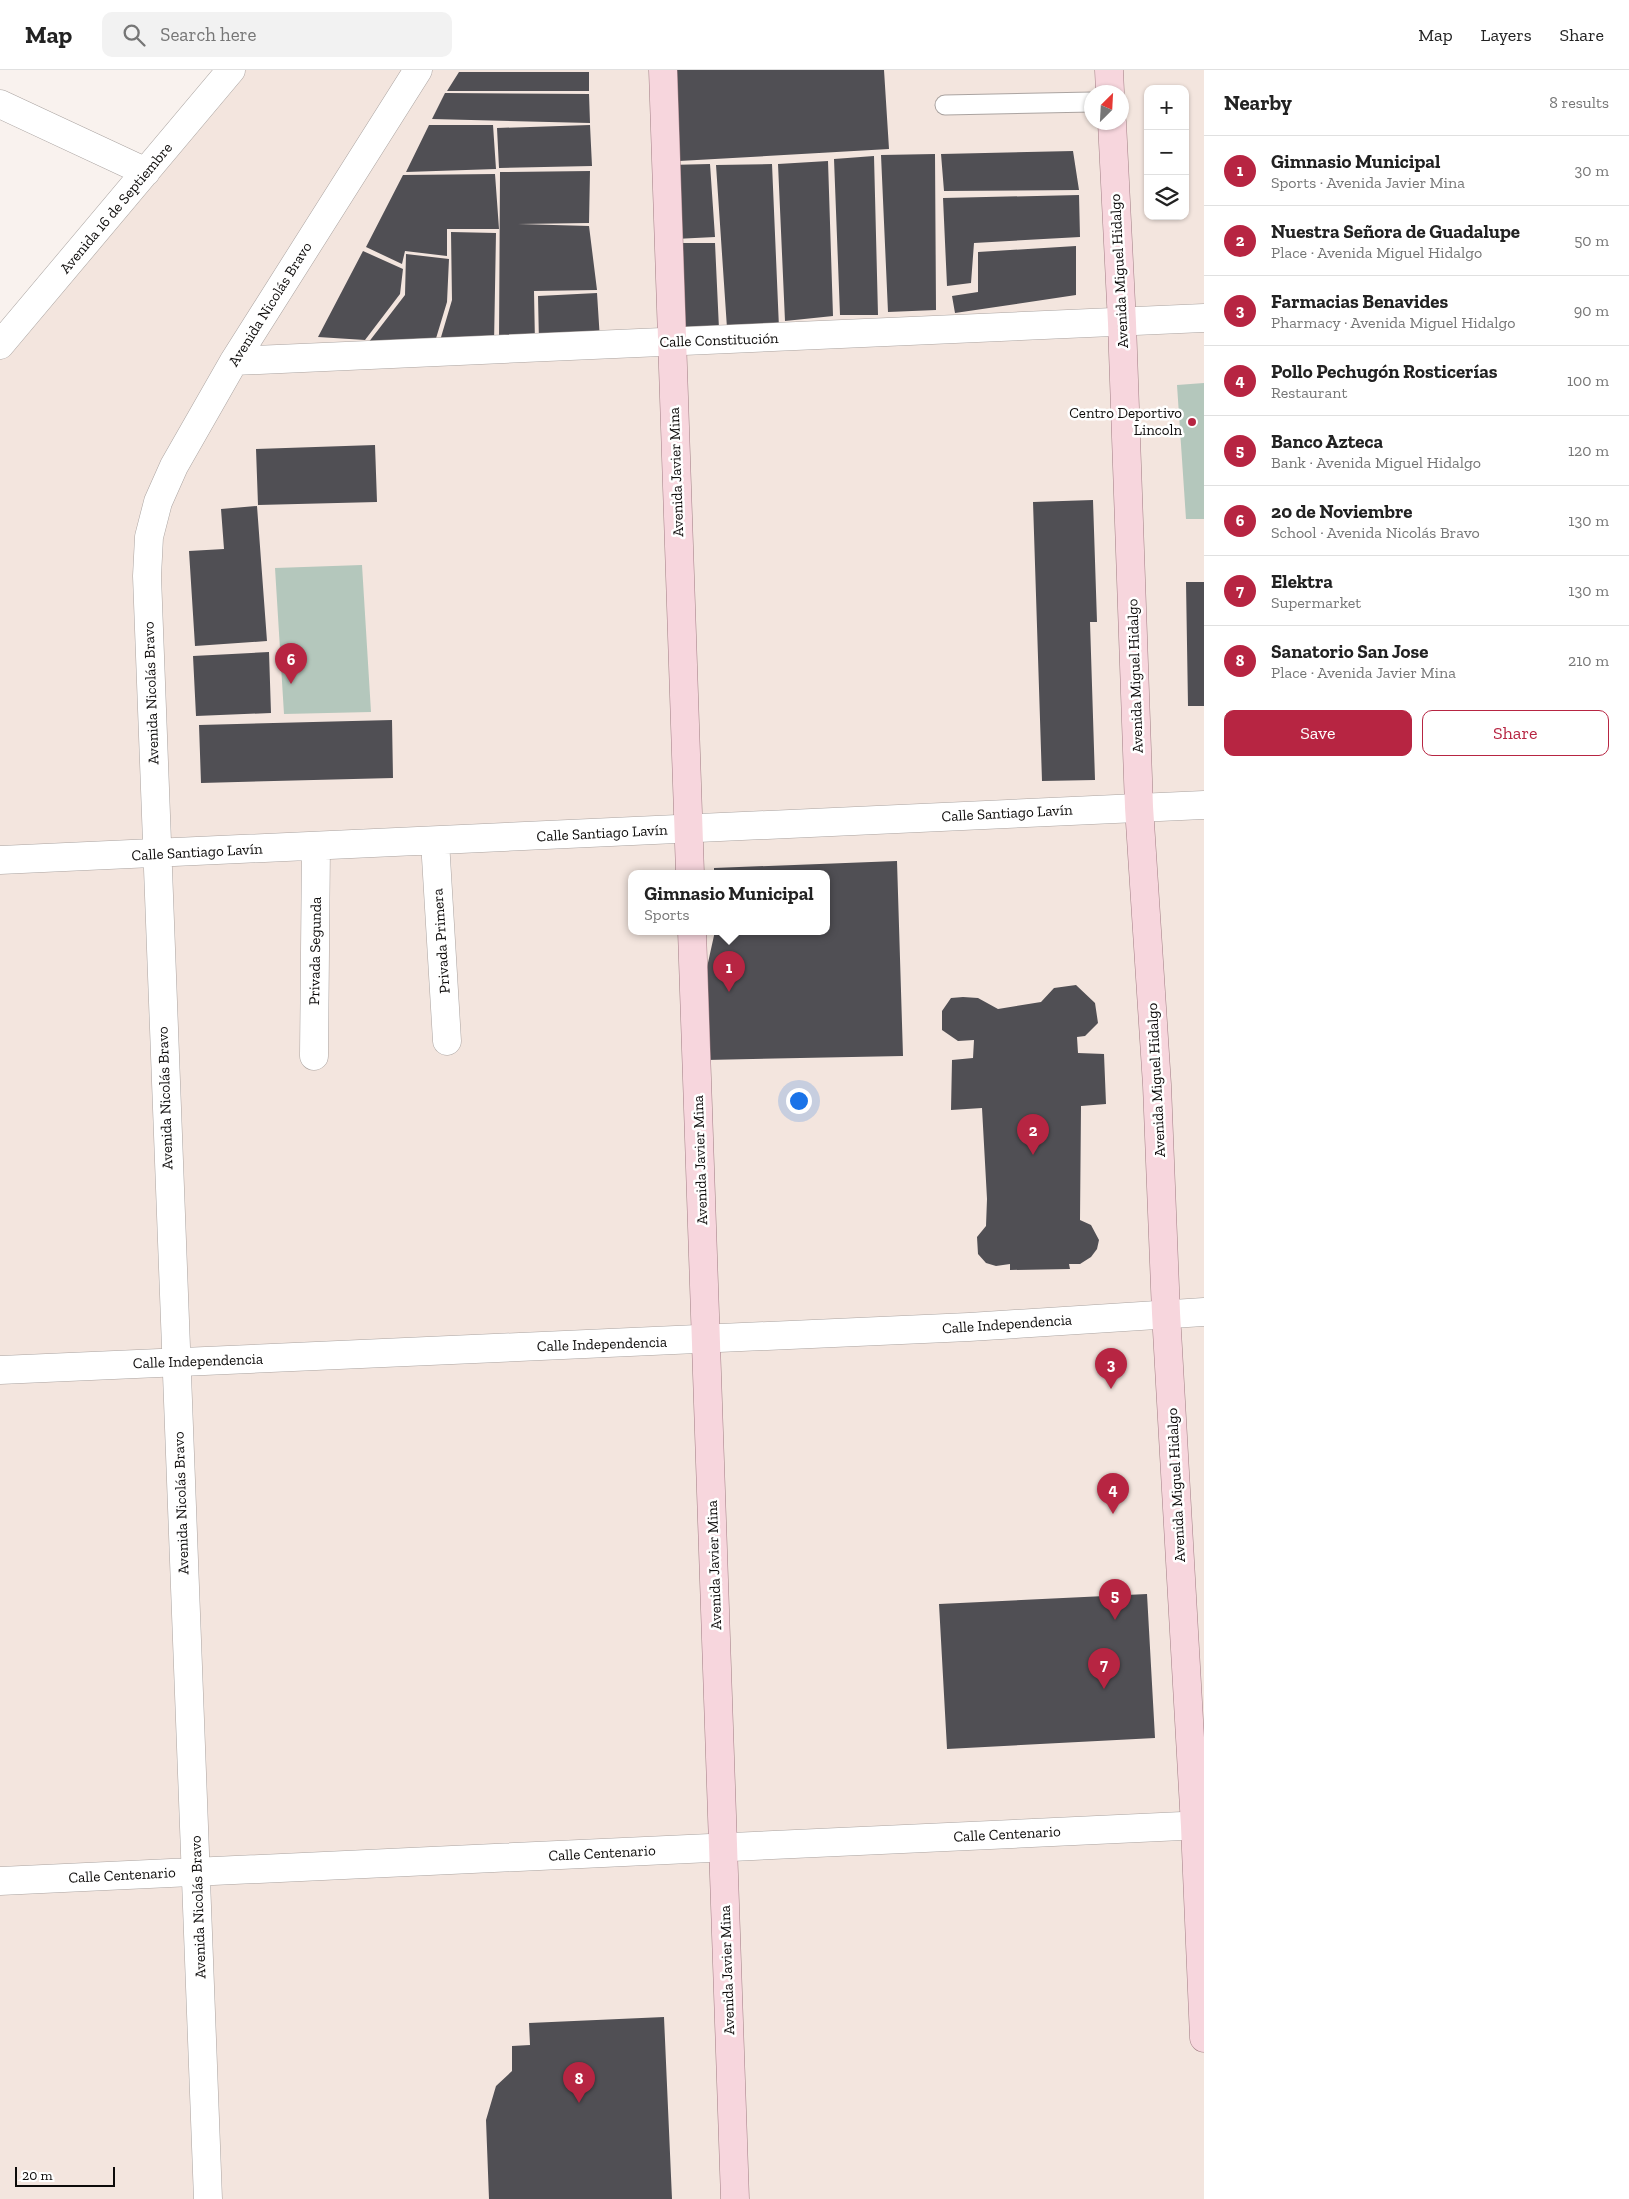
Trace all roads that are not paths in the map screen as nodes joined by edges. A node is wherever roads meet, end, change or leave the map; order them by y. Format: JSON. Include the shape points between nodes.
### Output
{"nodes":[{"id":1,"x":231,"y":70,"type":"edge"},
{"id":2,"x":418,"y":70,"type":"edge"},
{"id":3,"x":663,"y":70,"type":"edge"},
{"id":4,"x":1109,"y":70,"type":"edge"},
{"id":5,"x":1115,"y":70,"type":"edge"},
{"id":6,"x":1110,"y":85,"type":"edge"},
{"id":7,"x":1084,"y":102,"type":"edge"},
{"id":8,"x":0,"y":104,"type":"edge"},
{"id":9,"x":945,"y":105,"type":"dead end"},
{"id":10,"x":1112,"y":130,"type":"edge"},
{"id":11,"x":146,"y":172,"type":"junction"},
{"id":12,"x":1204,"y":318,"type":"edge"},
{"id":13,"x":1122,"y":323,"type":"junction"},
{"id":14,"x":672,"y":342,"type":"junction"},
{"id":15,"x":0,"y":345,"type":"edge"},
{"id":16,"x":234,"y":361,"type":"junction"},
{"id":17,"x":1204,"y":805,"type":"edge"},
{"id":18,"x":1140,"y":806,"type":"junction"},
{"id":19,"x":688,"y":830,"type":"junction"},
{"id":20,"x":435,"y":841,"type":"junction"},
{"id":21,"x":316,"y":846,"type":"junction"},
{"id":22,"x":156,"y":854,"type":"junction"},
{"id":23,"x":0,"y":860,"type":"edge"},
{"id":24,"x":690,"y":870,"type":"edge"},
{"id":25,"x":692,"y":935,"type":"edge"},
{"id":26,"x":448,"y":1041,"type":"dead end"},
{"id":27,"x":314,"y":1056,"type":"dead end"},
{"id":28,"x":1204,"y":1312,"type":"edge"},
{"id":29,"x":1166,"y":1313,"type":"junction"},
{"id":30,"x":706,"y":1339,"type":"junction"},
{"id":31,"x":175,"y":1362,"type":"junction"},
{"id":32,"x":0,"y":1370,"type":"edge"},
{"id":33,"x":1200,"y":1826,"type":"edge"},
{"id":34,"x":723,"y":1848,"type":"junction"},
{"id":35,"x":196,"y":1872,"type":"junction"},
{"id":36,"x":0,"y":1881,"type":"edge"},
{"id":37,"x":1204,"y":2038,"type":"edge"},
{"id":38,"x":208,"y":2199,"type":"edge"},
{"id":39,"x":735,"y":2199,"type":"edge"}],
"edges":[{"from":1,"to":11,"type":"street","name":"Avenida 16 de Septiembre"},
{"from":2,"to":16,"type":"street","name":"Avenida Nicolás Bravo"},
{"from":3,"to":14,"type":"main road","name":"Avenida Javier Mina"},
{"from":4,"to":5,"type":"street"},
{"from":4,"to":6,"type":"main road"},
{"from":7,"to":9,"type":"lane"},
{"from":8,"to":11,"type":"street"},
{"from":10,"to":13,"type":"main road","name":"Avenida Miguel Hidalgo"},
{"from":11,"to":15,"type":"street","name":"Avenida 16 de Septiembre"},
{"from":12,"to":13,"type":"street","name":"Calle Constitución"},
{"from":13,"to":14,"type":"street","name":"Calle Constitución"},
{"from":13,"to":18,"type":"main road","name":"Avenida Miguel Hidalgo"},
{"from":14,"to":16,"type":"street","name":"Calle Constitución"},
{"from":14,"to":19,"type":"main road","name":"Avenida Javier Mina"},
{"from":16,"to":22,"type":"street","name":"Avenida Nicolás Bravo","via":[[174,466],[158,502],[149,538],[147,576]]},
{"from":17,"to":18,"type":"street","name":"Calle Santiago Lavín"},
{"from":18,"to":19,"type":"street","name":"Calle Santiago Lavín"},
{"from":18,"to":29,"type":"main road","name":"Avenida Miguel Hidalgo","via":[[1157,1085]]},
{"from":19,"to":20,"type":"street","name":"Calle Santiago Lavín"},
{"from":19,"to":24,"type":"main road","name":"Avenida Javier Mina"},
{"from":20,"to":21,"type":"street","name":"Calle Santiago Lavín"},
{"from":20,"to":26,"type":"street","name":"Privada Primera"},
{"from":21,"to":22,"type":"street","name":"Calle Santiago Lavín"},
{"from":21,"to":27,"type":"street","name":"Privada Segunda"},
{"from":22,"to":23,"type":"street","name":"Calle Santiago Lavín"},
{"from":22,"to":31,"type":"street","name":"Avenida Nicolás Bravo"},
{"from":25,"to":30,"type":"main road","name":"Avenida Javier Mina"},
{"from":28,"to":29,"type":"street","name":"Calle Independencia"},
{"from":29,"to":30,"type":"street","name":"Calle Independencia","via":[[969,1327]]},
{"from":29,"to":33,"type":"main road","name":"Avenida Miguel Hidalgo"},
{"from":30,"to":31,"type":"street","name":"Calle Independencia"},
{"from":30,"to":34,"type":"main road","name":"Avenida Javier Mina"},
{"from":31,"to":32,"type":"street","name":"Calle Independencia"},
{"from":31,"to":35,"type":"street","name":"Avenida Nicolás Bravo"},
{"from":33,"to":34,"type":"street","name":"Calle Centenario"},
{"from":33,"to":37,"type":"main road","name":"Avenida Miguel Hidalgo"},
{"from":34,"to":35,"type":"street","name":"Calle Centenario"},
{"from":34,"to":39,"type":"main road","name":"Avenida Javier Mina"},
{"from":35,"to":36,"type":"street","name":"Calle Centenario"},
{"from":35,"to":38,"type":"street","name":"Avenida Nicolás Bravo"}]}
